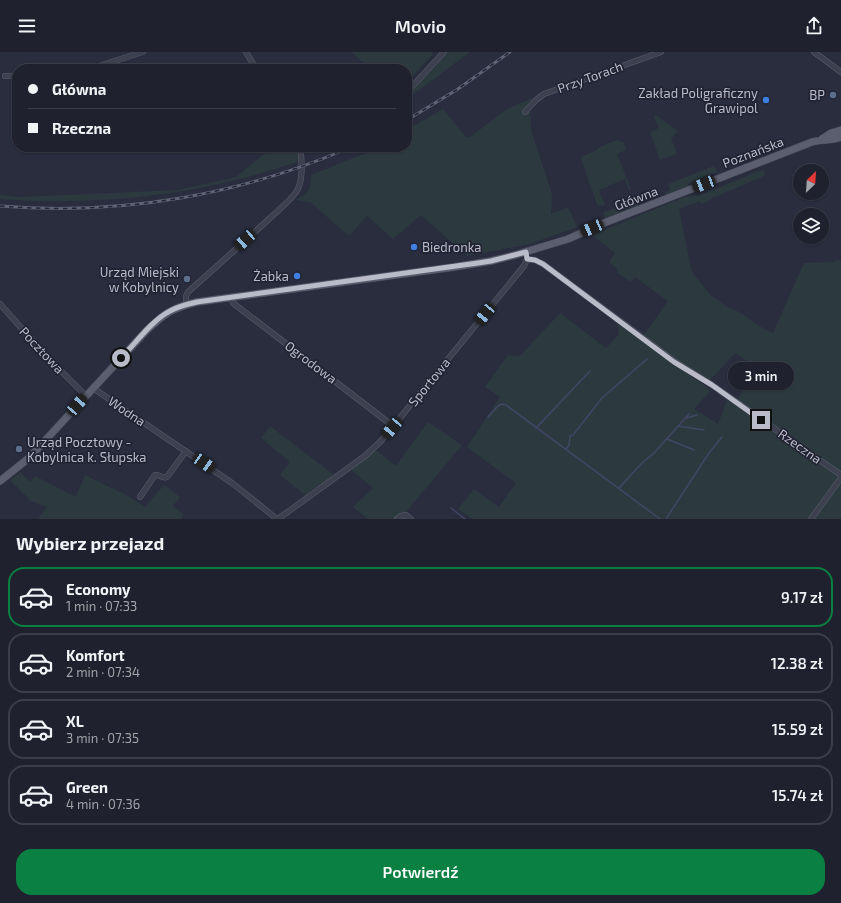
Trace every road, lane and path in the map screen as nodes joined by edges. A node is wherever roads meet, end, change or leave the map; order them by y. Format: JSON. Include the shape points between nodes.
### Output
{"nodes":[{"id":1,"x":143,"y":52,"type":"edge"},
{"id":2,"x":246,"y":52,"type":"edge"},
{"id":3,"x":444,"y":52,"type":"edge"},
{"id":4,"x":661,"y":52,"type":"edge"},
{"id":5,"x":814,"y":52,"type":"edge"},
{"id":6,"x":105,"y":64,"type":"edge"},
{"id":7,"x":253,"y":64,"type":"edge"},
{"id":8,"x":841,"y":72,"type":"edge"},
{"id":9,"x":5,"y":76,"type":"dead end"},
{"id":10,"x":12,"y":76,"type":"edge"},
{"id":11,"x":412,"y":87,"type":"edge"},
{"id":12,"x":525,"y":112,"type":"dead end"},
{"id":13,"x":841,"y":130,"type":"edge"},
{"id":14,"x":841,"y":137,"type":"edge"},
{"id":15,"x":820,"y":140,"type":"junction"},
{"id":16,"x":300,"y":152,"type":"edge"},
{"id":17,"x":672,"y":196,"type":"joint"},
{"id":18,"x":527,"y":256,"type":"junction"},
{"id":19,"x":231,"y":298,"type":"junction"},
{"id":20,"x":0,"y":304,"type":"edge"},
{"id":21,"x":186,"y":305,"type":"junction"},
{"id":22,"x":93,"y":388,"type":"junction"},
{"id":23,"x":86,"y":396,"type":"junction"},
{"id":24,"x":393,"y":426,"type":"junction"},
{"id":25,"x":186,"y":451,"type":"junction"},
{"id":26,"x":841,"y":476,"type":"edge"},
{"id":27,"x":0,"y":481,"type":"edge"},
{"id":28,"x":140,"y":497,"type":"dead end"},
{"id":29,"x":278,"y":519,"type":"edge"},
{"id":30,"x":398,"y":519,"type":"edge"},
{"id":31,"x":412,"y":519,"type":"edge"},
{"id":32,"x":811,"y":519,"type":"edge"}],
"edges":[{"from":1,"to":6,"type":"street"},
{"from":2,"to":7,"type":"street"},
{"from":3,"to":11,"type":"street"},
{"from":4,"to":12,"type":"street","name":"Przy Torach","via":[[544,94]]},
{"from":5,"to":8,"type":"street"},
{"from":9,"to":10,"type":"street"},
{"from":13,"to":15,"type":"main road","name":"Poznańska"},
{"from":14,"to":15,"type":"main road","name":"Poznańska"},
{"from":15,"to":17,"type":"main road","name":"Poznańska"},
{"from":16,"to":21,"type":"street","via":[[301,175],[297,192],[188,292]]},
{"from":17,"to":18,"type":"main road","name":"Główna"},
{"from":18,"to":19,"type":"main road","name":"Główna"},
{"from":18,"to":24,"type":"street","name":"Sportowa","via":[[526,263],[519,272]]},
{"from":18,"to":26,"type":"street","name":"Rzeczna","via":[[543,264],[674,362],[712,385]]},
{"from":19,"to":21,"type":"main road","name":"Główna"},
{"from":19,"to":24,"type":"street","name":"Ogrodowa","via":[[233,303]]},
{"from":20,"to":23,"type":"street","name":"Pocztowa"},
{"from":21,"to":22,"type":"main road","name":"Główna","via":[[169,311],[160,318]]},
{"from":22,"to":23,"type":"main road"},
{"from":22,"to":25,"type":"street","name":"Wodna"},
{"from":23,"to":27,"type":"main road","via":[[29,458]]},
{"from":24,"to":29,"type":"street","name":"Sportowa","via":[[365,456]]},
{"from":25,"to":28,"type":"street","via":[[167,477],[155,475]]},
{"from":25,"to":29,"type":"street","name":"Wodna"},
{"from":26,"to":32,"type":"street"},
{"from":30,"to":31,"type":"street","via":[[406,515]]}]}
